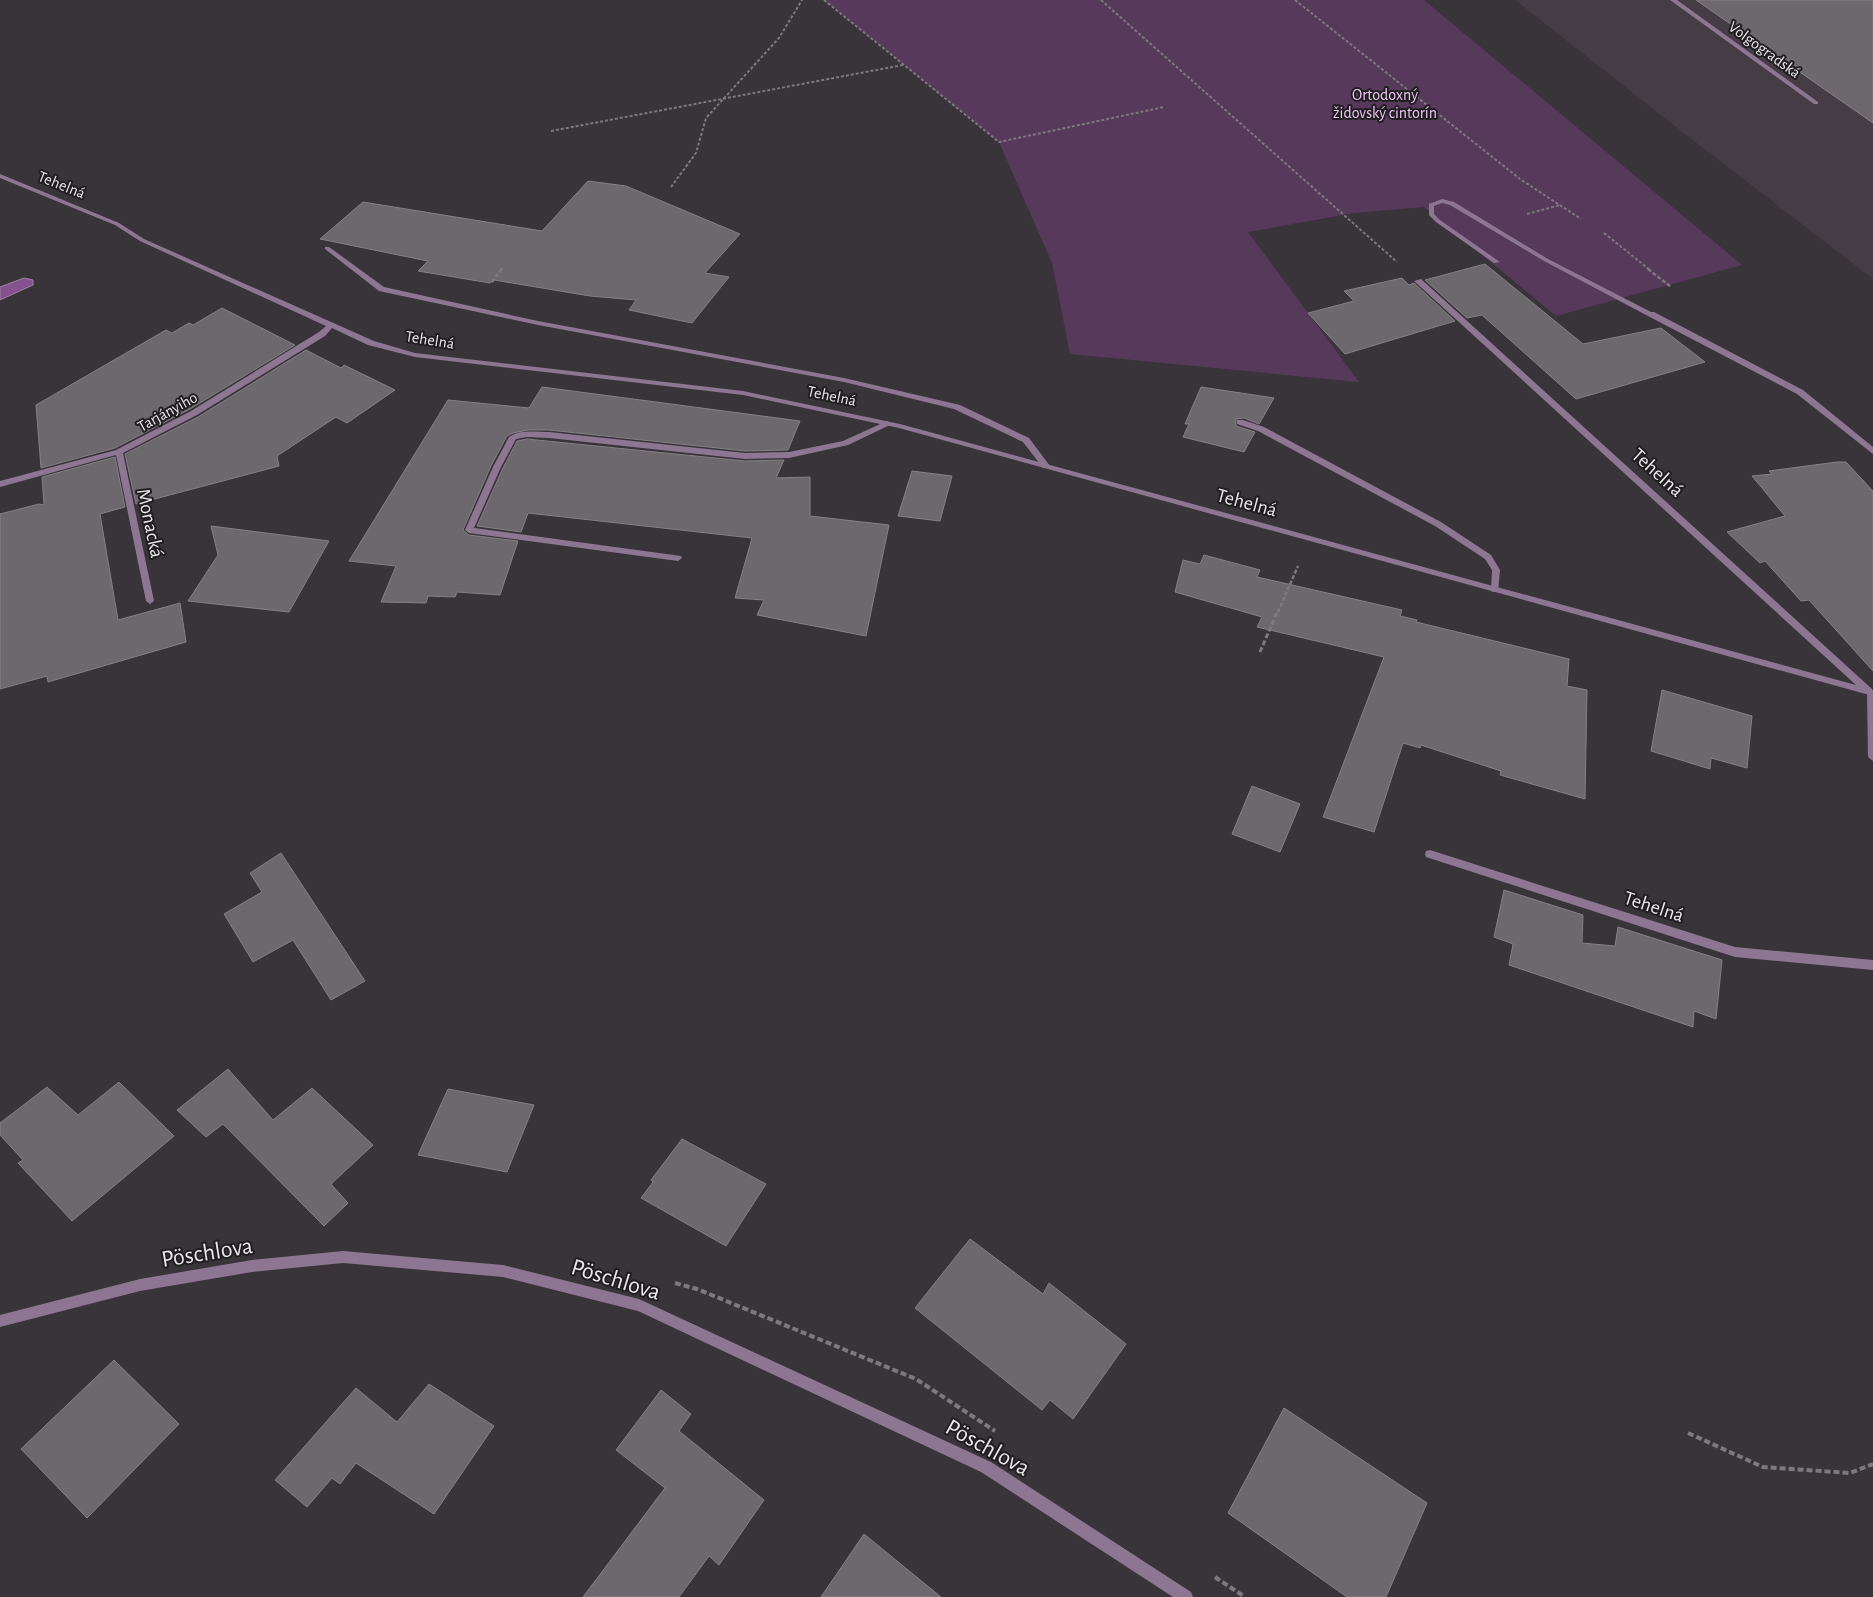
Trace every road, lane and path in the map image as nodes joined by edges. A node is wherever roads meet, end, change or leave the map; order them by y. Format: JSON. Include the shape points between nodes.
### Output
{"nodes":[{"id":1,"x":802,"y":0,"type":"edge"},
{"id":2,"x":824,"y":0,"type":"edge"},
{"id":3,"x":1101,"y":0,"type":"edge"},
{"id":4,"x":1295,"y":0,"type":"edge"},
{"id":5,"x":1673,"y":0,"type":"edge"},
{"id":6,"x":904,"y":65,"type":"junction"},
{"id":7,"x":726,"y":98,"type":"junction"},
{"id":8,"x":1816,"y":103,"type":"dead end"},
{"id":9,"x":1164,"y":107,"type":"dead end"},
{"id":10,"x":551,"y":130,"type":"dead end"},
{"id":11,"x":0,"y":176,"type":"edge"},
{"id":12,"x":671,"y":187,"type":"dead end"},
{"id":13,"x":1581,"y":219,"type":"dead end"},
{"id":14,"x":327,"y":248,"type":"dead end"},
{"id":15,"x":1496,"y":262,"type":"dead end"},
{"id":16,"x":1418,"y":280,"type":"joint"},
{"id":17,"x":331,"y":325,"type":"junction"},
{"id":18,"x":1240,"y":422,"type":"dead end"},
{"id":19,"x":887,"y":423,"type":"junction"},
{"id":20,"x":1873,"y":451,"type":"edge"},
{"id":21,"x":119,"y":452,"type":"junction"},
{"id":22,"x":1046,"y":466,"type":"junction"},
{"id":23,"x":0,"y":484,"type":"edge"},
{"id":24,"x":678,"y":558,"type":"dead end"},
{"id":25,"x":1299,"y":565,"type":"dead end"},
{"id":26,"x":1495,"y":590,"type":"junction"},
{"id":27,"x":150,"y":600,"type":"dead end"},
{"id":28,"x":1260,"y":652,"type":"dead end"},
{"id":29,"x":1872,"y":693,"type":"edge"},
{"id":30,"x":1873,"y":757,"type":"edge"},
{"id":31,"x":1430,"y":854,"type":"dead end"},
{"id":32,"x":1873,"y":965,"type":"edge"},
{"id":33,"x":0,"y":1321,"type":"edge"},
{"id":34,"x":1688,"y":1434,"type":"dead end"},
{"id":35,"x":1873,"y":1464,"type":"edge"},
{"id":36,"x":1186,"y":1597,"type":"edge"}],
"edges":[{"from":1,"to":7,"type":"path","via":[[779,38]]},
{"from":2,"to":6,"type":"path"},
{"from":3,"to":16,"type":"path"},
{"from":4,"to":13,"type":"path","via":[[1473,143]]},
{"from":5,"to":8,"type":"street","name":"Volgogradská"},
{"from":6,"to":7,"type":"path"},
{"from":6,"to":9,"type":"path","via":[[999,142]]},
{"from":7,"to":10,"type":"path"},
{"from":7,"to":12,"type":"path","via":[[706,118],[696,152]]},
{"from":11,"to":17,"type":"street","name":"Tehelná","via":[[117,224],[142,240]]},
{"from":14,"to":22,"type":"street","name":"Tehelná","via":[[382,289],[538,323],[844,380],[956,407],[1026,440]]},
{"from":15,"to":20,"type":"street","via":[[1438,221],[1431,214],[1431,205],[1442,201],[1452,203],[1546,260],[1800,392]]},
{"from":16,"to":29,"type":"street","name":"Tehelná"},
{"from":17,"to":19,"type":"street","name":"Tehelná","via":[[371,343],[414,355],[743,393]]},
{"from":17,"to":21,"type":"street","name":"Tarjányiho","via":[[322,334],[194,412]]},
{"from":18,"to":26,"type":"street","via":[[1261,429],[1452,533],[1488,557],[1496,570]]},
{"from":19,"to":22,"type":"street","name":"Tehelná"},
{"from":19,"to":24,"type":"street","name":"Tehelná","via":[[845,443],[789,455],[745,456],[549,435],[513,437],[469,530]]},
{"from":21,"to":23,"type":"street","name":"Tarjányiho"},
{"from":21,"to":27,"type":"street","name":"Monacká"},
{"from":22,"to":26,"type":"street","name":"Tehelná"},
{"from":25,"to":28,"type":"path"},
{"from":26,"to":29,"type":"street","name":"Tehelná"},
{"from":29,"to":30,"type":"street"},
{"from":31,"to":32,"type":"street","name":"Tehelná","via":[[1735,952]]},
{"from":33,"to":36,"type":"street","name":"Pöschlova","via":[[140,1286],[252,1266],[343,1257],[503,1271],[639,1305],[986,1467]]},
{"from":34,"to":35,"type":"path","via":[[1763,1467],[1850,1474]]}]}
